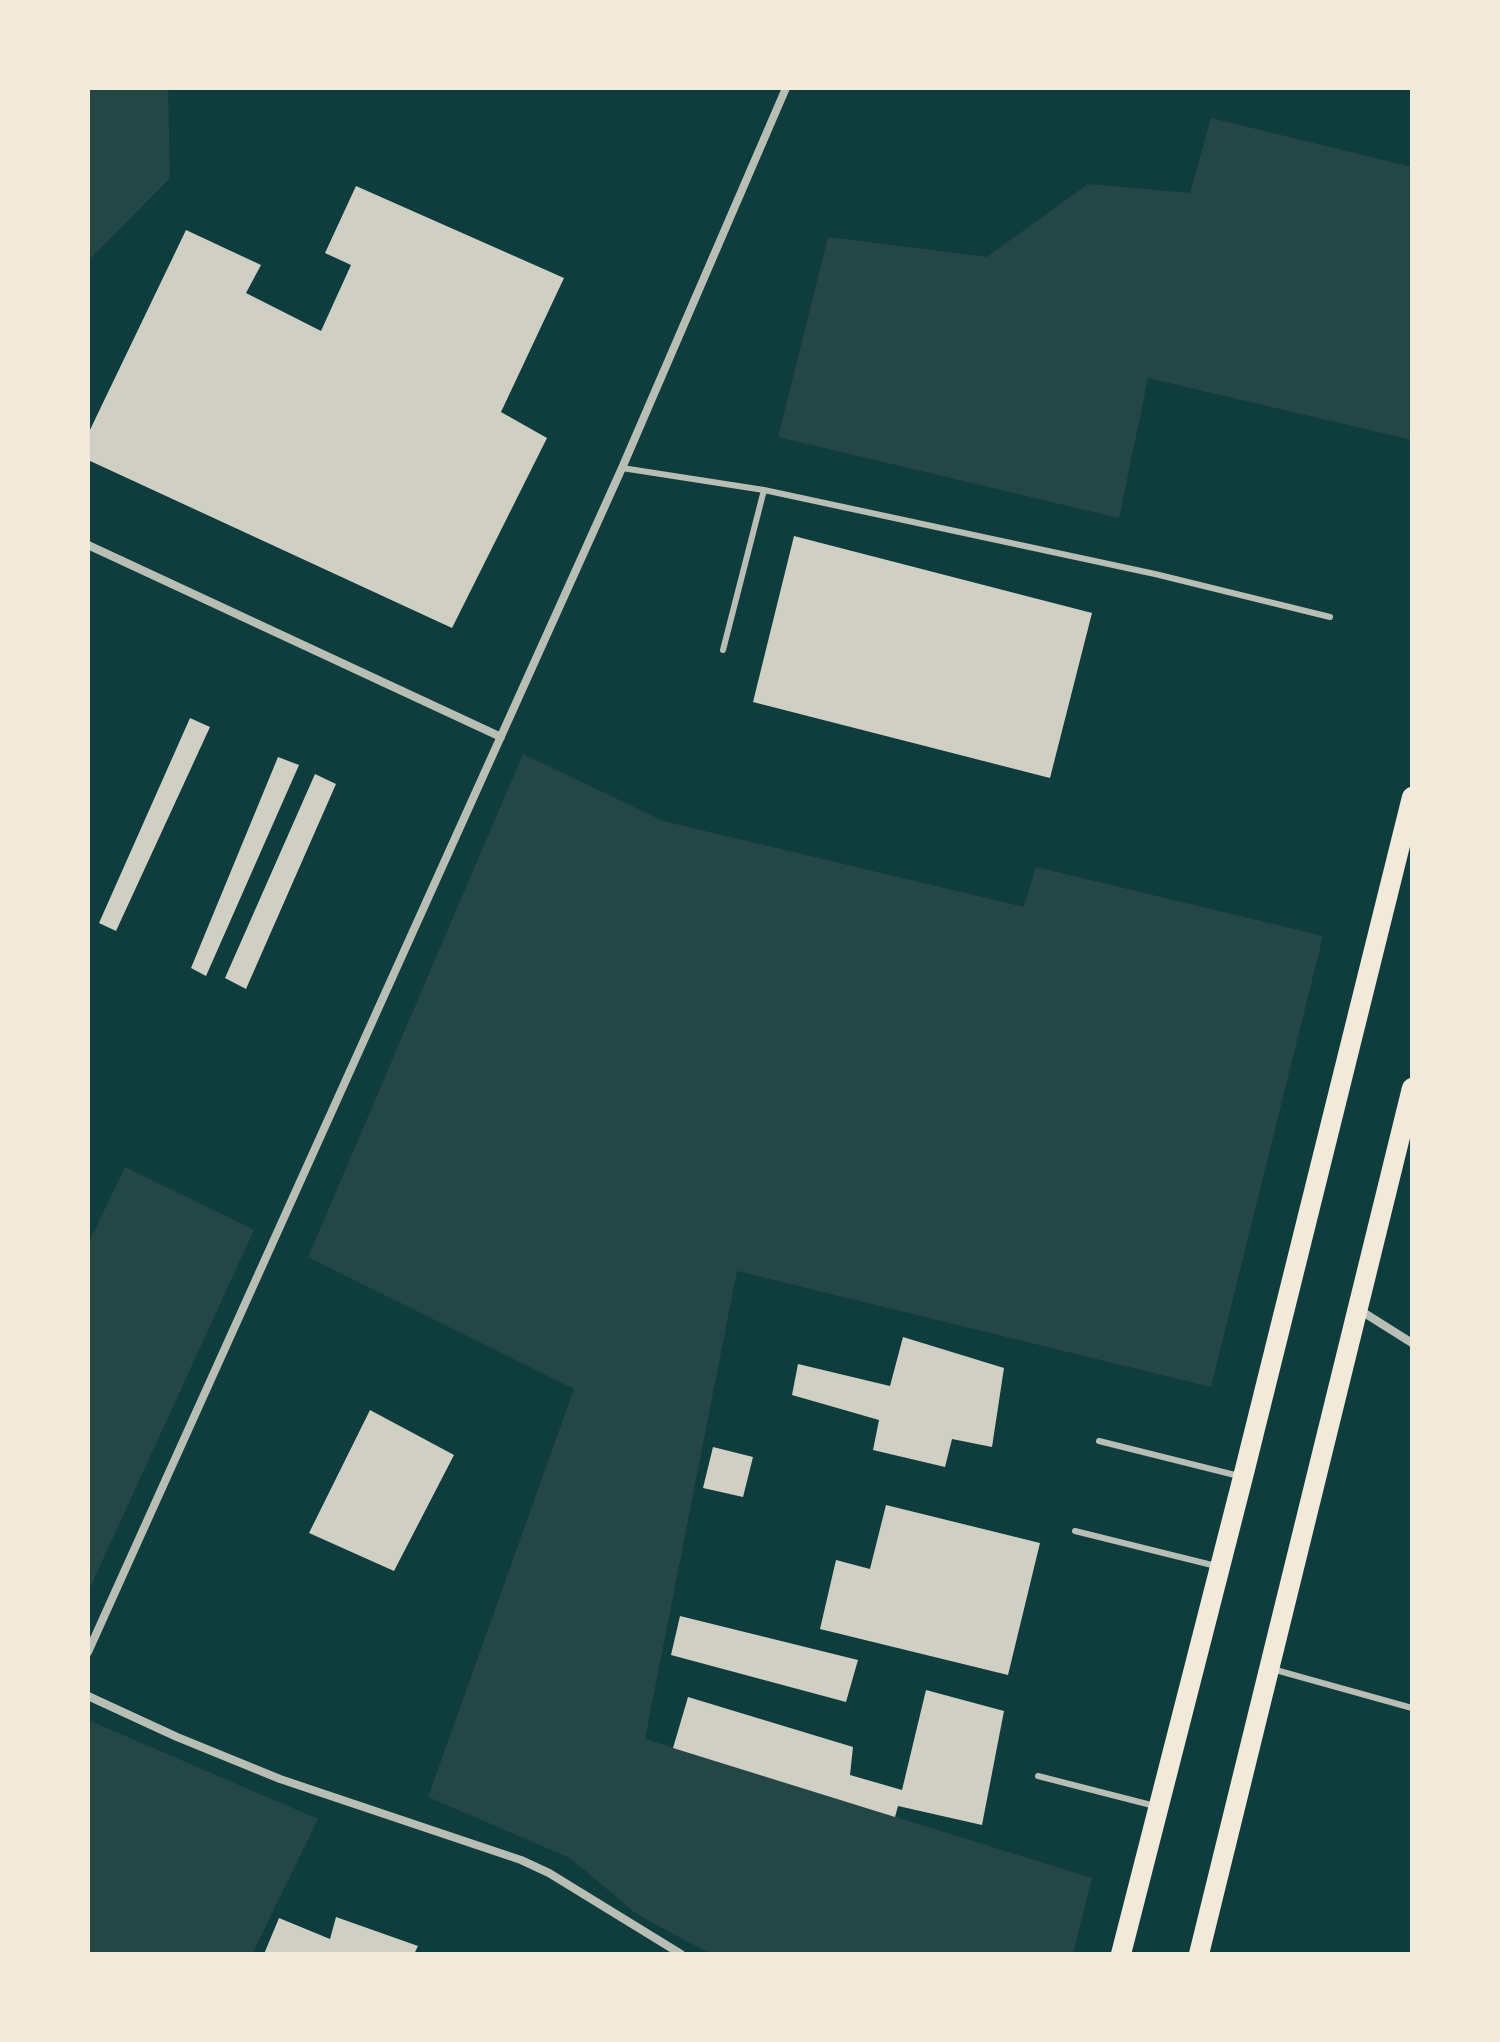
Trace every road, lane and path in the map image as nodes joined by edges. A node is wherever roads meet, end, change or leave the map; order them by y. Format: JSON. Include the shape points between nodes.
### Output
{"nodes":[{"id":1,"x":786,"y":88,"type":"edge"},
{"id":2,"x":622,"y":468,"type":"junction"},
{"id":3,"x":764,"y":490,"type":"junction"},
{"id":4,"x":88,"y":545,"type":"edge"},
{"id":5,"x":1330,"y":617,"type":"dead end"},
{"id":6,"x":723,"y":650,"type":"dead end"},
{"id":7,"x":501,"y":737,"type":"junction"},
{"id":8,"x":1412,"y":797,"type":"edge"},
{"id":9,"x":1412,"y":1088,"type":"edge"},
{"id":10,"x":1357,"y":1308,"type":"junction"},
{"id":11,"x":1412,"y":1343,"type":"edge"},
{"id":12,"x":1099,"y":1441,"type":"dead end"},
{"id":13,"x":1243,"y":1477,"type":"junction"},
{"id":14,"x":1075,"y":1531,"type":"dead end"},
{"id":15,"x":1220,"y":1567,"type":"junction"},
{"id":16,"x":88,"y":1652,"type":"edge"},
{"id":17,"x":1269,"y":1668,"type":"junction"},
{"id":18,"x":88,"y":1696,"type":"edge"},
{"id":19,"x":1412,"y":1708,"type":"edge"},
{"id":20,"x":1038,"y":1776,"type":"dead end"},
{"id":21,"x":1159,"y":1807,"type":"junction"},
{"id":22,"x":681,"y":1954,"type":"edge"},
{"id":23,"x":1121,"y":1954,"type":"edge"},
{"id":24,"x":1199,"y":1954,"type":"edge"}],
"edges":[{"from":1,"to":2,"type":"street"},
{"from":2,"to":3,"type":"lane"},
{"from":2,"to":7,"type":"street"},
{"from":3,"to":5,"type":"lane"},
{"from":3,"to":6,"type":"lane"},
{"from":4,"to":7,"type":"street"},
{"from":7,"to":16,"type":"street"},
{"from":8,"to":13,"type":"main road"},
{"from":9,"to":10,"type":"main road"},
{"from":10,"to":11,"type":"street"},
{"from":10,"to":17,"type":"main road"},
{"from":12,"to":13,"type":"lane"},
{"from":13,"to":15,"type":"main road"},
{"from":14,"to":15,"type":"lane"},
{"from":15,"to":21,"type":"main road"},
{"from":17,"to":19,"type":"lane"},
{"from":17,"to":24,"type":"main road"},
{"from":18,"to":22,"type":"street","via":[[280,1779],[521,1860]]},
{"from":20,"to":21,"type":"lane"},
{"from":21,"to":23,"type":"main road"}]}
